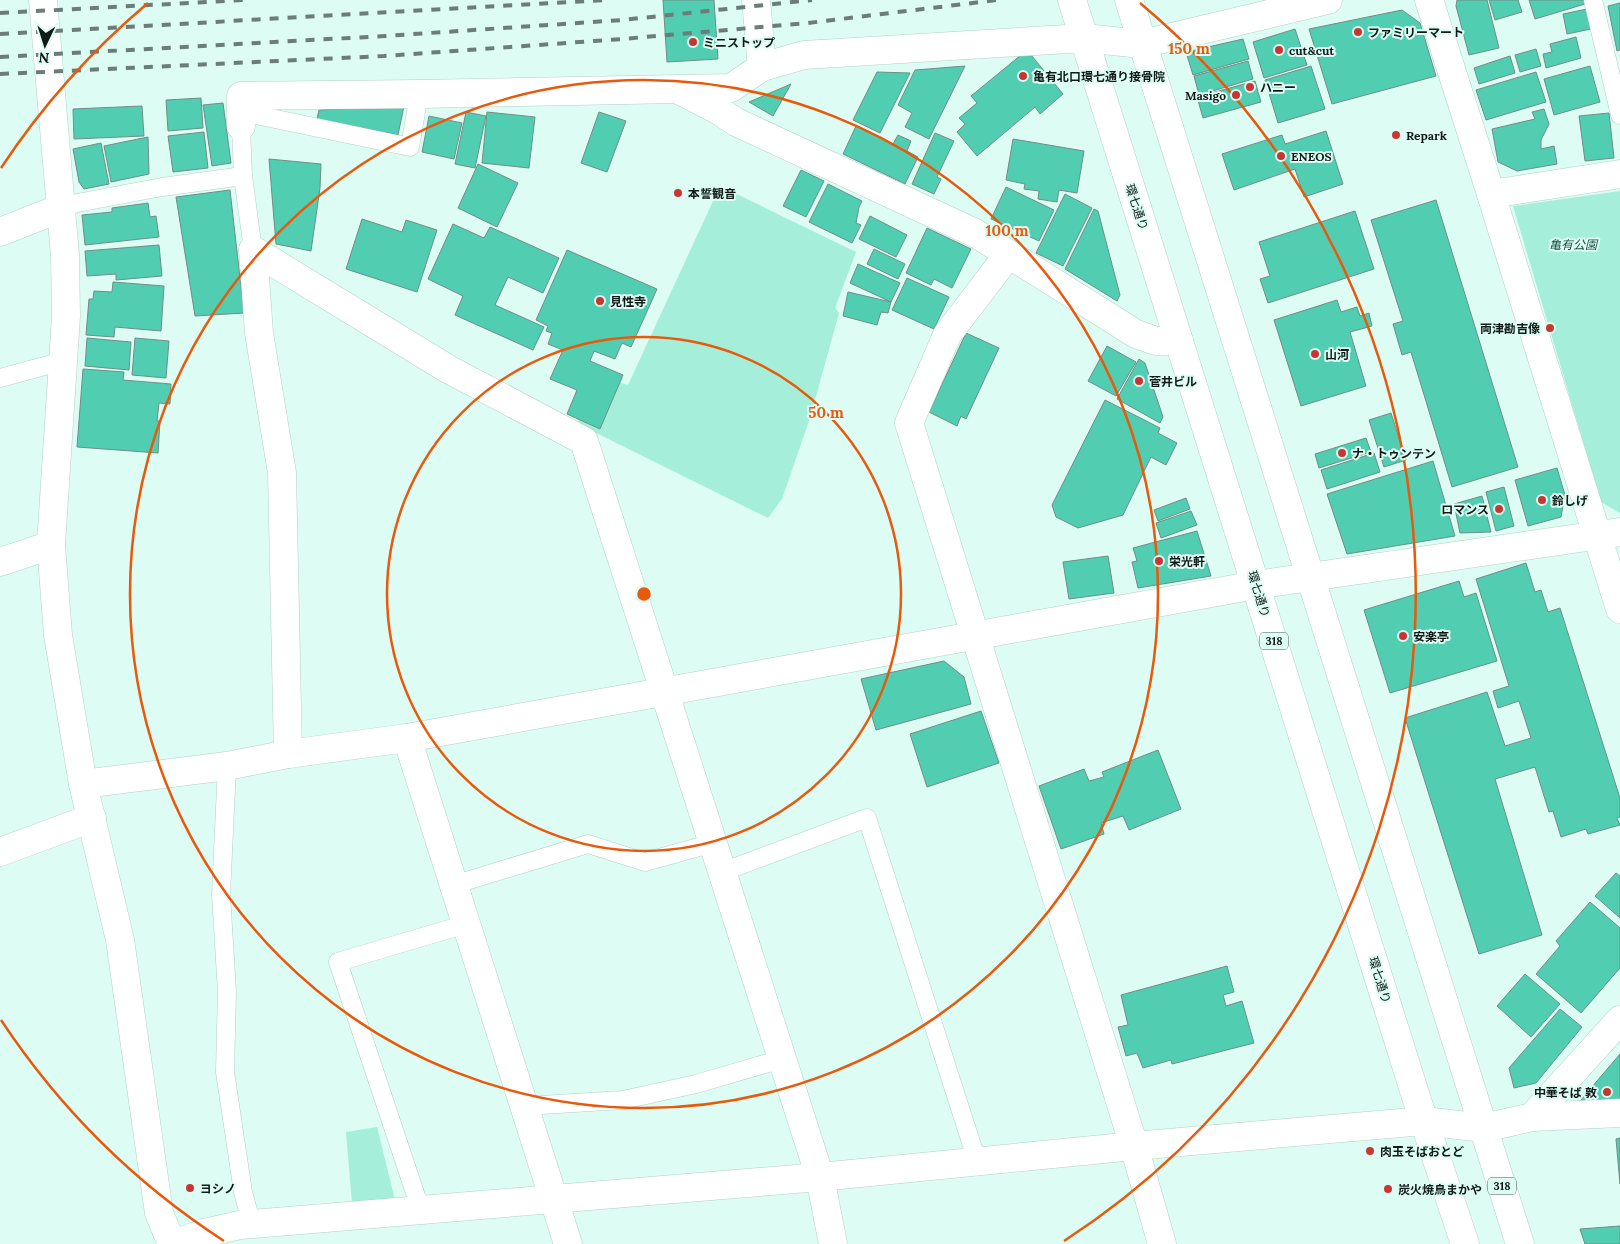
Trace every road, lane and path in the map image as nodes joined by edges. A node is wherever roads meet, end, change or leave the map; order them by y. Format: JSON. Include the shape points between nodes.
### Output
{"nodes":[{"id":1,"x":43,"y":0,"type":"edge"},
{"id":2,"x":756,"y":0,"type":"edge"},
{"id":3,"x":1072,"y":0,"type":"edge"},
{"id":4,"x":1129,"y":0,"type":"edge"},
{"id":5,"x":1328,"y":0,"type":"edge"},
{"id":6,"x":1429,"y":0,"type":"edge"},
{"id":7,"x":1593,"y":0,"type":"edge"},
{"id":8,"x":1084,"y":38,"type":"junction"},
{"id":9,"x":1142,"y":44,"type":"junction"},
{"id":10,"x":762,"y":67,"type":"junction"},
{"id":11,"x":675,"y":89,"type":"junction"},
{"id":12,"x":419,"y":94,"type":"junction"},
{"id":13,"x":1620,"y":116,"type":"edge"},
{"id":14,"x":242,"y":119,"type":"junction"},
{"id":15,"x":1620,"y":174,"type":"edge"},
{"id":16,"x":243,"y":176,"type":"junction"},
{"id":17,"x":1491,"y":194,"type":"junction"},
{"id":18,"x":62,"y":208,"type":"junction"},
{"id":19,"x":0,"y":232,"type":"edge"},
{"id":20,"x":253,"y":250,"type":"junction"},
{"id":21,"x":1008,"y":255,"type":"junction"},
{"id":22,"x":1180,"y":341,"type":"junction"},
{"id":23,"x":63,"y":361,"type":"junction"},
{"id":24,"x":0,"y":378,"type":"edge"},
{"id":25,"x":1608,"y":534,"type":"edge"},
{"id":26,"x":52,"y":545,"type":"junction"},
{"id":27,"x":0,"y":562,"type":"edge"},
{"id":28,"x":1310,"y":578,"type":"junction"},
{"id":29,"x":1256,"y":585,"type":"junction"},
{"id":30,"x":1620,"y":609,"type":"edge"},
{"id":31,"x":976,"y":637,"type":"junction"},
{"id":32,"x":664,"y":691,"type":"junction"},
{"id":33,"x":407,"y":738,"type":"junction"},
{"id":34,"x":288,"y":754,"type":"junction"},
{"id":35,"x":227,"y":766,"type":"junction"},
{"id":36,"x":83,"y":784,"type":"junction"},
{"id":37,"x":92,"y":818,"type":"junction"},
{"id":38,"x":713,"y":843,"type":"junction"},
{"id":39,"x":0,"y":852,"type":"edge"},
{"id":40,"x":722,"y":872,"type":"junction"},
{"id":41,"x":453,"y":885,"type":"junction"},
{"id":42,"x":466,"y":924,"type":"junction"},
{"id":43,"x":1620,"y":1020,"type":"edge"},
{"id":44,"x":782,"y":1059,"type":"junction"},
{"id":45,"x":524,"y":1106,"type":"junction"},
{"id":46,"x":1620,"y":1113,"type":"edge"},
{"id":47,"x":1532,"y":1117,"type":"junction"},
{"id":48,"x":1424,"y":1121,"type":"junction"},
{"id":49,"x":1484,"y":1128,"type":"junction"},
{"id":50,"x":1134,"y":1146,"type":"junction"},
{"id":51,"x":977,"y":1162,"type":"junction"},
{"id":52,"x":820,"y":1177,"type":"junction"},
{"id":53,"x":554,"y":1200,"type":"junction"},
{"id":54,"x":421,"y":1211,"type":"junction"},
{"id":55,"x":252,"y":1224,"type":"junction"},
{"id":56,"x":173,"y":1244,"type":"edge"},
{"id":57,"x":568,"y":1244,"type":"edge"},
{"id":58,"x":833,"y":1244,"type":"edge"},
{"id":59,"x":1162,"y":1244,"type":"edge"},
{"id":60,"x":1465,"y":1244,"type":"edge"},
{"id":61,"x":1520,"y":1244,"type":"edge"}],
"edges":[{"from":1,"to":18,"type":"street"},
{"from":2,"to":10,"type":"street"},
{"from":3,"to":8,"type":"street","name":"環七通り","number":"318"},
{"from":4,"to":9,"type":"street","number":"318"},
{"from":5,"to":9,"type":"street"},
{"from":6,"to":17,"type":"street"},
{"from":7,"to":13,"type":"lane"},
{"from":8,"to":9,"type":"street"},
{"from":8,"to":10,"type":"street","via":[[804,55]]},
{"from":8,"to":22,"type":"street","name":"環七通り","number":"318"},
{"from":9,"to":28,"type":"street","number":"318"},
{"from":10,"to":11,"type":"street","via":[[731,88]]},
{"from":11,"to":12,"type":"street"},
{"from":11,"to":21,"type":"street","via":[[736,122],[975,233]]},
{"from":12,"to":14,"type":"street","via":[[241,96]]},
{"from":12,"to":14,"type":"lane","via":[[410,147]]},
{"from":14,"to":16,"type":"lane"},
{"from":15,"to":17,"type":"street"},
{"from":16,"to":18,"type":"lane","via":[[162,187]]},
{"from":16,"to":20,"type":"lane"},
{"from":17,"to":25,"type":"street"},
{"from":18,"to":19,"type":"street"},
{"from":18,"to":23,"type":"street","via":[[66,316]]},
{"from":20,"to":32,"type":"street","via":[[448,369],[584,441]]},
{"from":20,"to":34,"type":"street","via":[[259,333],[282,473]]},
{"from":21,"to":22,"type":"street","via":[[1136,334],[1156,341]]},
{"from":21,"to":31,"type":"street","via":[[946,335],[909,423]]},
{"from":22,"to":29,"type":"street","name":"環七通り","number":"318"},
{"from":23,"to":24,"type":"lane"},
{"from":23,"to":26,"type":"street"},
{"from":25,"to":28,"type":"street"},
{"from":25,"to":30,"type":"street"},
{"from":26,"to":27,"type":"street"},
{"from":26,"to":36,"type":"street","via":[[58,635]]},
{"from":28,"to":29,"type":"street"},
{"from":28,"to":49,"type":"street","number":"318"},
{"from":29,"to":31,"type":"street"},
{"from":29,"to":48,"type":"street","name":"環七通り","number":"318"},
{"from":31,"to":32,"type":"street"},
{"from":31,"to":50,"type":"street"},
{"from":32,"to":33,"type":"street"},
{"from":32,"to":38,"type":"street"},
{"from":33,"to":34,"type":"street"},
{"from":33,"to":41,"type":"street"},
{"from":34,"to":35,"type":"street"},
{"from":35,"to":36,"type":"street"},
{"from":35,"to":55,"type":"lane","via":[[221,895],[227,992],[225,1072],[243,1192]]},
{"from":36,"to":37,"type":"street"},
{"from":37,"to":39,"type":"street"},
{"from":37,"to":56,"type":"street","via":[[120,940],[159,1213]]},
{"from":38,"to":40,"type":"street"},
{"from":38,"to":41,"type":"lane","via":[[645,862],[588,844]]},
{"from":40,"to":44,"type":"street"},
{"from":40,"to":51,"type":"lane","via":[[867,818]]},
{"from":41,"to":42,"type":"street"},
{"from":42,"to":45,"type":"street"},
{"from":42,"to":54,"type":"lane","via":[[338,962]]},
{"from":43,"to":47,"type":"street"},
{"from":44,"to":45,"type":"lane","via":[[696,1084],[623,1100]]},
{"from":44,"to":52,"type":"street"},
{"from":45,"to":53,"type":"street"},
{"from":46,"to":47,"type":"street"},
{"from":47,"to":49,"type":"street"},
{"from":48,"to":49,"type":"street"},
{"from":48,"to":50,"type":"street"},
{"from":48,"to":60,"type":"street","name":"環七通り","number":"318"},
{"from":49,"to":61,"type":"street","number":"318"},
{"from":50,"to":51,"type":"street"},
{"from":50,"to":59,"type":"street"},
{"from":51,"to":52,"type":"street"},
{"from":52,"to":53,"type":"street"},
{"from":52,"to":58,"type":"street"},
{"from":53,"to":54,"type":"street"},
{"from":53,"to":57,"type":"street"},
{"from":54,"to":55,"type":"street"},
{"from":55,"to":56,"type":"street","via":[[204,1233]]}]}
